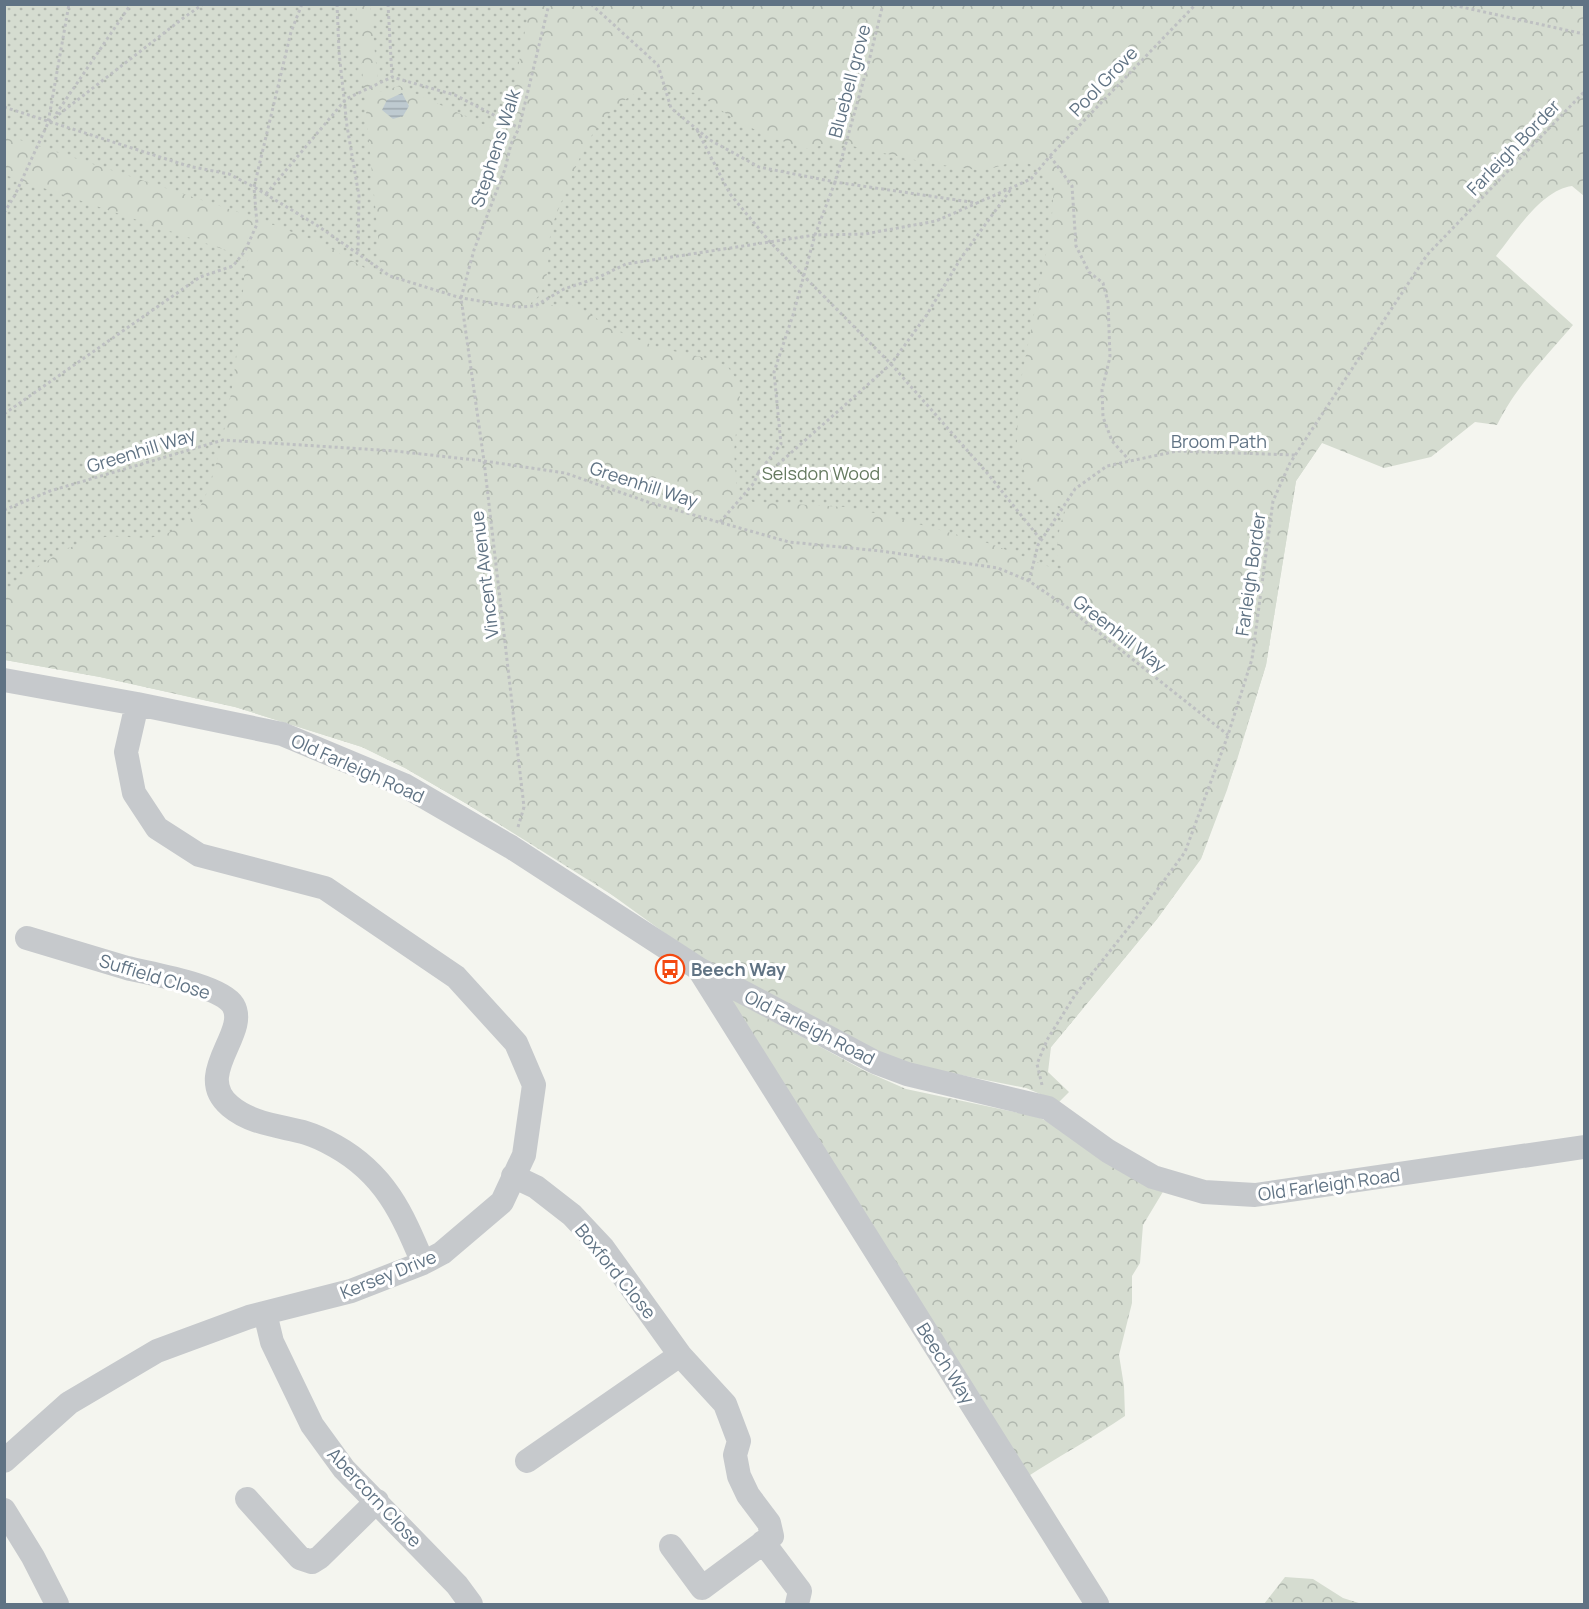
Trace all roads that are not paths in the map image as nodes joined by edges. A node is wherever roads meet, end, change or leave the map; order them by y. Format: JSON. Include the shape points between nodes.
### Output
{"nodes":[{"id":1,"x":4,"y":680,"type":"edge"},
{"id":2,"x":137,"y":704,"type":"junction"},
{"id":3,"x":27,"y":938,"type":"dead end"},
{"id":4,"x":699,"y":969,"type":"junction"},
{"id":5,"x":1584,"y":1147,"type":"edge"},
{"id":6,"x":513,"y":1176,"type":"junction"},
{"id":7,"x":423,"y":1263,"type":"junction"},
{"id":8,"x":265,"y":1314,"type":"junction"},
{"id":9,"x":680,"y":1355,"type":"junction"},
{"id":10,"x":4,"y":1461,"type":"edge"},
{"id":11,"x":527,"y":1461,"type":"dead end"},
{"id":12,"x":247,"y":1499,"type":"dead end"},
{"id":13,"x":377,"y":1501,"type":"junction"},
{"id":14,"x":4,"y":1510,"type":"edge"},
{"id":15,"x":763,"y":1542,"type":"junction"},
{"id":16,"x":671,"y":1546,"type":"dead end"},
{"id":17,"x":57,"y":1605,"type":"edge"},
{"id":18,"x":471,"y":1605,"type":"edge"},
{"id":19,"x":797,"y":1605,"type":"edge"},
{"id":20,"x":1097,"y":1605,"type":"edge"}],
"edges":[{"from":1,"to":2,"type":"street","name":"Old Farleigh Road"},
{"from":2,"to":4,"type":"street","name":"Old Farleigh Road","via":[[282,734],[404,785],[511,847]]},
{"from":2,"to":6,"type":"street","name":"Kersey Drive","via":[[126,752],[134,793],[157,828],[199,855],[325,888],[456,977],[516,1043],[534,1085],[524,1155]]},
{"from":3,"to":7,"type":"street","name":"Suffield Close","via":[[196,985],[226,998],[236,1015],[217,1069],[219,1093],[224,1100],[242,1114],[308,1133],[364,1165],[397,1206]]},
{"from":4,"to":5,"type":"street","name":"Old Farleigh Road","via":[[874,1062],[907,1074],[1048,1108],[1153,1177],[1204,1191],[1256,1195]]},
{"from":4,"to":20,"type":"street","name":"Beech Way"},
{"from":6,"to":7,"type":"street","name":"Kersey Drive","via":[[502,1202],[442,1253]]},
{"from":6,"to":9,"type":"street","name":"Boxford Close","via":[[536,1187],[563,1208],[603,1248]]},
{"from":7,"to":8,"type":"street","name":"Kersey Drive","via":[[351,1291]]},
{"from":8,"to":10,"type":"street","name":"Kersey Drive","via":[[157,1351],[104,1380],[69,1403]]},
{"from":8,"to":13,"type":"street","name":"Abercorn Close","via":[[272,1342],[312,1425],[344,1469]]},
{"from":9,"to":11,"type":"street"},
{"from":9,"to":15,"type":"street","name":"Boxford Close","via":[[725,1404],[739,1441],[735,1455],[740,1476],[748,1495],[769,1523],[772,1536]]},
{"from":12,"to":13,"type":"street","via":[[300,1558],[312,1562]]},
{"from":13,"to":18,"type":"street","name":"Abercorn Close","via":[[458,1585]]},
{"from":14,"to":17,"type":"street"},
{"from":15,"to":16,"type":"street","via":[[702,1588]]},
{"from":15,"to":19,"type":"street","via":[[800,1591]]}]}
